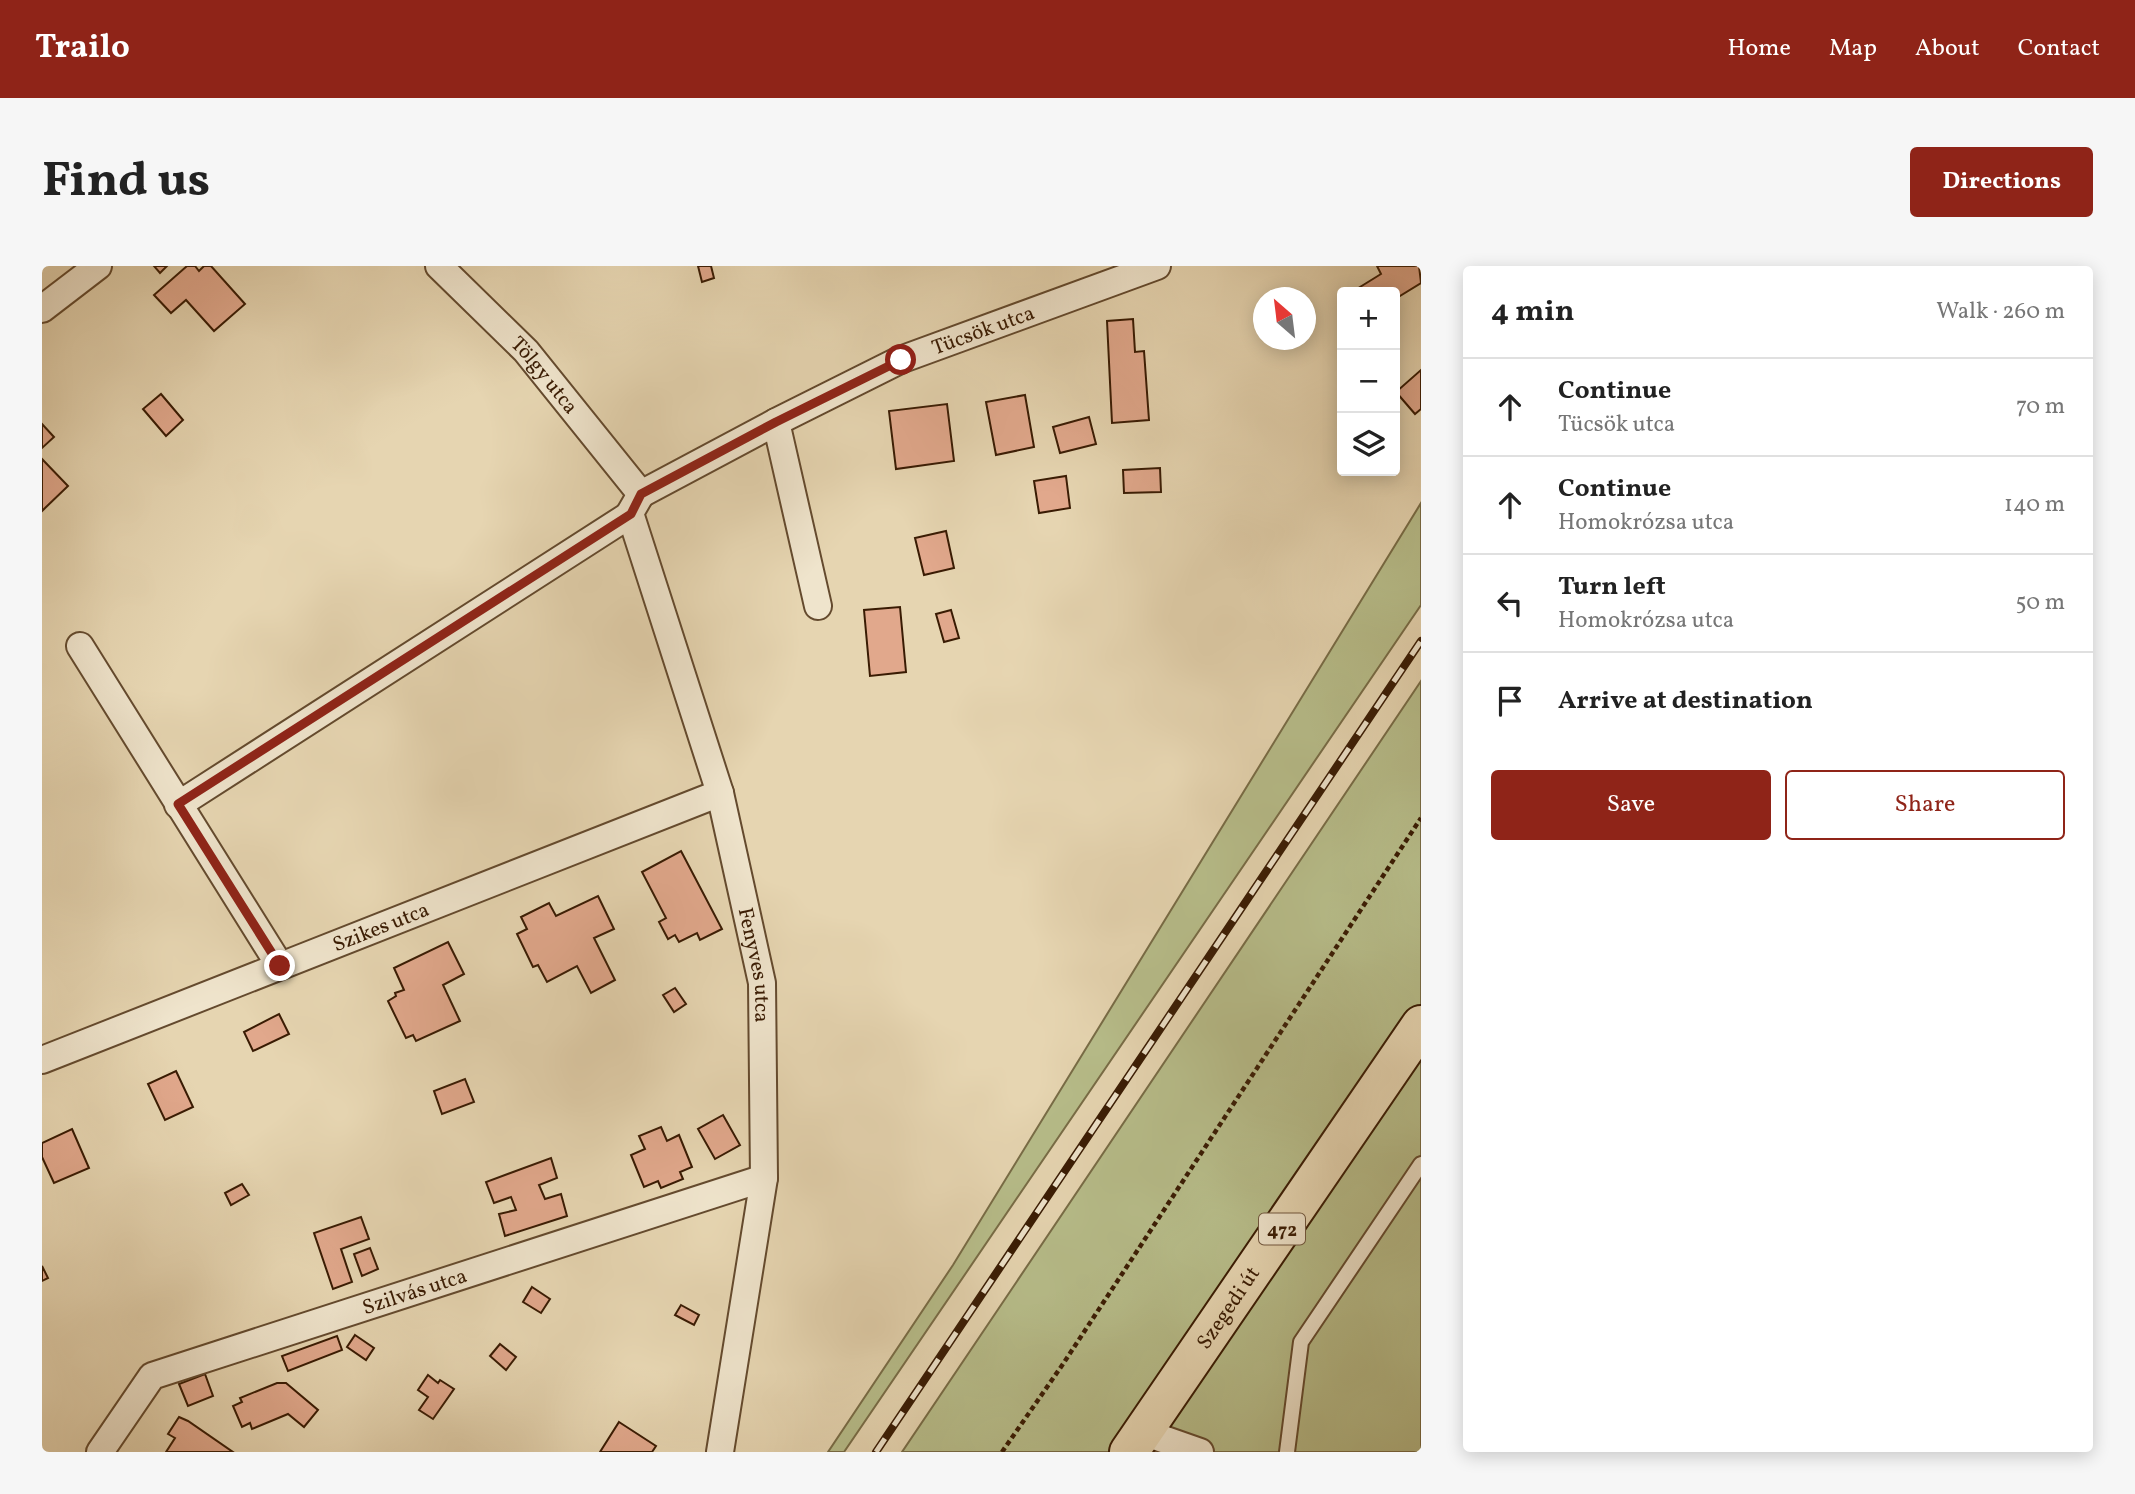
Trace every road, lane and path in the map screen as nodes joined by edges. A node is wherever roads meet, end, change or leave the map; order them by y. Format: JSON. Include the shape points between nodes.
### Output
{"nodes":[{"id":1,"x":98,"y":266,"type":"edge"},
{"id":2,"x":439,"y":266,"type":"edge"},
{"id":3,"x":1157,"y":266,"type":"edge"},
{"id":4,"x":42,"y":309,"type":"edge"},
{"id":5,"x":776,"y":422,"type":"junction"},
{"id":6,"x":636,"y":504,"type":"junction"},
{"id":7,"x":818,"y":606,"type":"dead end"},
{"id":8,"x":80,"y":646,"type":"dead end"},
{"id":9,"x":720,"y":793,"type":"junction"},
{"id":10,"x":178,"y":804,"type":"junction"},
{"id":11,"x":1421,"y":818,"type":"edge"},
{"id":12,"x":280,"y":966,"type":"junction"},
{"id":13,"x":1421,"y":1025,"type":"edge"},
{"id":14,"x":42,"y":1060,"type":"edge"},
{"id":15,"x":1421,"y":1164,"type":"edge"},
{"id":16,"x":764,"y":1178,"type":"junction"},
{"id":17,"x":1136,"y":1442,"type":"edge"},
{"id":18,"x":100,"y":1452,"type":"edge"},
{"id":19,"x":720,"y":1452,"type":"edge"},
{"id":20,"x":1002,"y":1452,"type":"edge"},
{"id":21,"x":1200,"y":1452,"type":"edge"},
{"id":22,"x":1287,"y":1452,"type":"edge"}],
"edges":[{"from":1,"to":4,"type":"street"},
{"from":2,"to":6,"type":"street","name":"Tölgy utca","via":[[526,351]]},
{"from":3,"to":5,"type":"street","name":"Tücsök utca","via":[[901,360]]},
{"from":5,"to":6,"type":"street","name":"Tücsök utca"},
{"from":5,"to":7,"type":"street"},
{"from":6,"to":9,"type":"street","name":"Fenyves utca"},
{"from":6,"to":10,"type":"street","name":"Tücsök utca"},
{"from":8,"to":10,"type":"street"},
{"from":9,"to":12,"type":"street","name":"Szikes utca"},
{"from":9,"to":16,"type":"street","name":"Fenyves utca","via":[[762,983]]},
{"from":10,"to":12,"type":"street"},
{"from":11,"to":20,"type":"path"},
{"from":12,"to":14,"type":"street","name":"Szikes utca"},
{"from":13,"to":17,"type":"main road","name":"Szegedi út","number":"472"},
{"from":15,"to":22,"type":"lane","via":[[1301,1342]]},
{"from":16,"to":18,"type":"street","name":"Szilvás utca","via":[[152,1376]]},
{"from":16,"to":19,"type":"street","name":"Fenyves utca"},
{"from":17,"to":21,"type":"street"}]}
